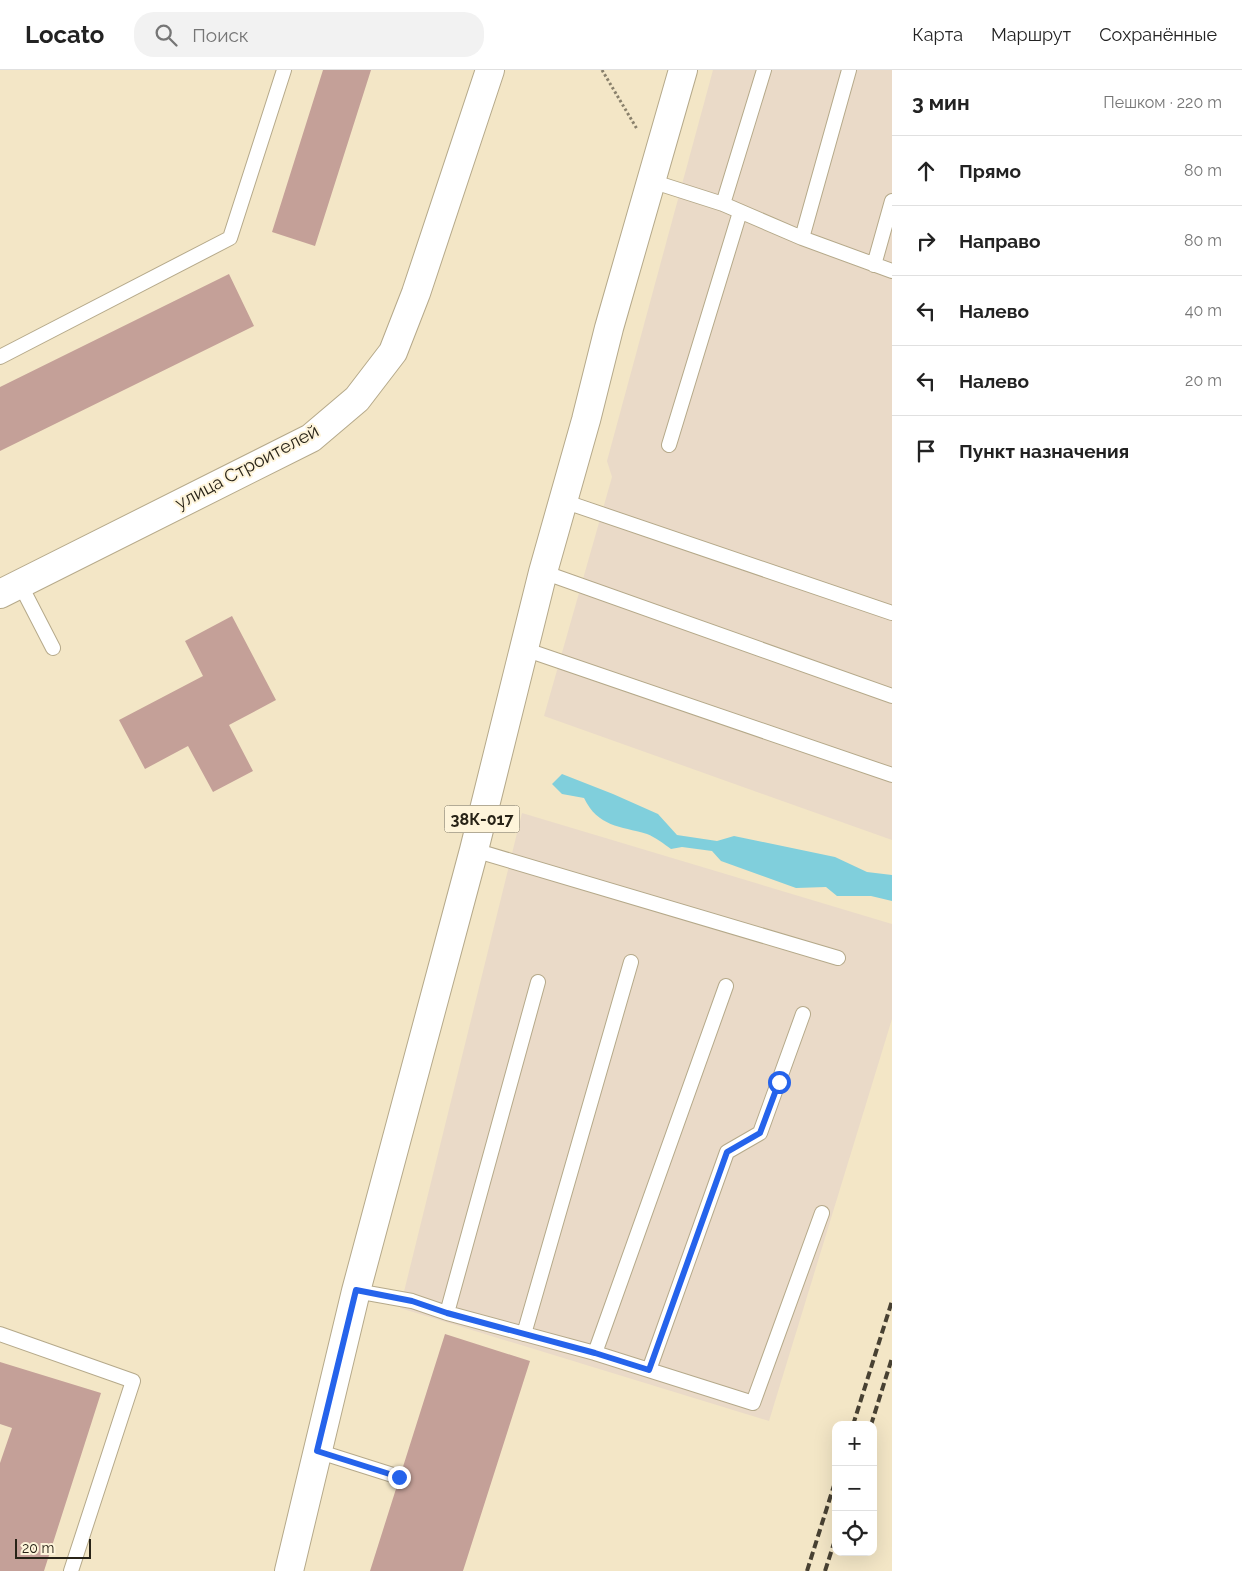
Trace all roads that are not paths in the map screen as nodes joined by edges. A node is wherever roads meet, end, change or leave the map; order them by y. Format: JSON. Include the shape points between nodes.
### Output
{"nodes":[{"id":1,"x":284,"y":70,"type":"edge"},
{"id":2,"x":490,"y":70,"type":"edge"},
{"id":3,"x":683,"y":70,"type":"edge"},
{"id":4,"x":764,"y":70,"type":"edge"},
{"id":5,"x":849,"y":70,"type":"edge"},
{"id":6,"x":654,"y":171,"type":"junction"},
{"id":7,"x":892,"y":201,"type":"edge"},
{"id":8,"x":723,"y":204,"type":"junction"},
{"id":9,"x":740,"y":212,"type":"junction"},
{"id":10,"x":802,"y":238,"type":"junction"},
{"id":11,"x":874,"y":264,"type":"junction"},
{"id":12,"x":892,"y":271,"type":"edge"},
{"id":13,"x":0,"y":356,"type":"edge"},
{"id":14,"x":669,"y":445,"type":"dead end"},
{"id":15,"x":563,"y":501,"type":"junction"},
{"id":16,"x":543,"y":572,"type":"junction"},
{"id":17,"x":10,"y":589,"type":"edge"},
{"id":18,"x":892,"y":613,"type":"edge"},
{"id":19,"x":53,"y":648,"type":"dead end"},
{"id":20,"x":524,"y":649,"type":"junction"},
{"id":21,"x":892,"y":696,"type":"edge"},
{"id":22,"x":892,"y":775,"type":"edge"},
{"id":23,"x":474,"y":850,"type":"junction"},
{"id":24,"x":838,"y":958,"type":"dead end"},
{"id":25,"x":631,"y":962,"type":"dead end"},
{"id":26,"x":538,"y":982,"type":"dead end"},
{"id":27,"x":726,"y":986,"type":"dead end"},
{"id":28,"x":803,"y":1014,"type":"dead end"},
{"id":29,"x":822,"y":1213,"type":"dead end"},
{"id":30,"x":356,"y":1290,"type":"junction"},
{"id":31,"x":447,"y":1313,"type":"junction"},
{"id":32,"x":0,"y":1334,"type":"edge"},
{"id":33,"x":524,"y":1334,"type":"junction"},
{"id":34,"x":595,"y":1353,"type":"junction"},
{"id":35,"x":649,"y":1370,"type":"junction"},
{"id":36,"x":317,"y":1451,"type":"junction"},
{"id":37,"x":399,"y":1477,"type":"dead end"},
{"id":38,"x":71,"y":1571,"type":"edge"},
{"id":39,"x":289,"y":1571,"type":"edge"}],
"edges":[{"from":1,"to":13,"type":"lane","via":[[230,238]]},
{"from":2,"to":17,"type":"main road","name":"улица Строителей","via":[[416,293],[393,352],[357,399],[310,438]]},
{"from":3,"to":6,"type":"main road","number":"38К-017"},
{"from":4,"to":8,"type":"lane"},
{"from":5,"to":10,"type":"lane"},
{"from":6,"to":8,"type":"lane"},
{"from":6,"to":15,"type":"main road","number":"38К-017"},
{"from":7,"to":11,"type":"lane"},
{"from":8,"to":9,"type":"lane"},
{"from":9,"to":10,"type":"lane"},
{"from":9,"to":14,"type":"lane"},
{"from":10,"to":11,"type":"lane"},
{"from":11,"to":12,"type":"lane"},
{"from":15,"to":16,"type":"main road","number":"38К-017"},
{"from":15,"to":18,"type":"lane"},
{"from":16,"to":20,"type":"main road","number":"38К-017"},
{"from":16,"to":21,"type":"lane"},
{"from":17,"to":19,"type":"lane"},
{"from":20,"to":22,"type":"lane"},
{"from":20,"to":23,"type":"main road","number":"38К-017"},
{"from":23,"to":24,"type":"lane"},
{"from":23,"to":30,"type":"main road","number":"38К-017"},
{"from":25,"to":33,"type":"lane"},
{"from":26,"to":31,"type":"lane"},
{"from":27,"to":34,"type":"lane"},
{"from":28,"to":35,"type":"lane","via":[[760,1133],[727,1152]]},
{"from":29,"to":35,"type":"lane","via":[[753,1403]]},
{"from":30,"to":31,"type":"lane","via":[[412,1301]]},
{"from":30,"to":36,"type":"main road","number":"38К-017"},
{"from":31,"to":33,"type":"lane"},
{"from":32,"to":38,"type":"lane","via":[[133,1381]]},
{"from":33,"to":34,"type":"lane"},
{"from":34,"to":35,"type":"lane"},
{"from":36,"to":37,"type":"lane"},
{"from":36,"to":39,"type":"main road","number":"38К-017"}]}
